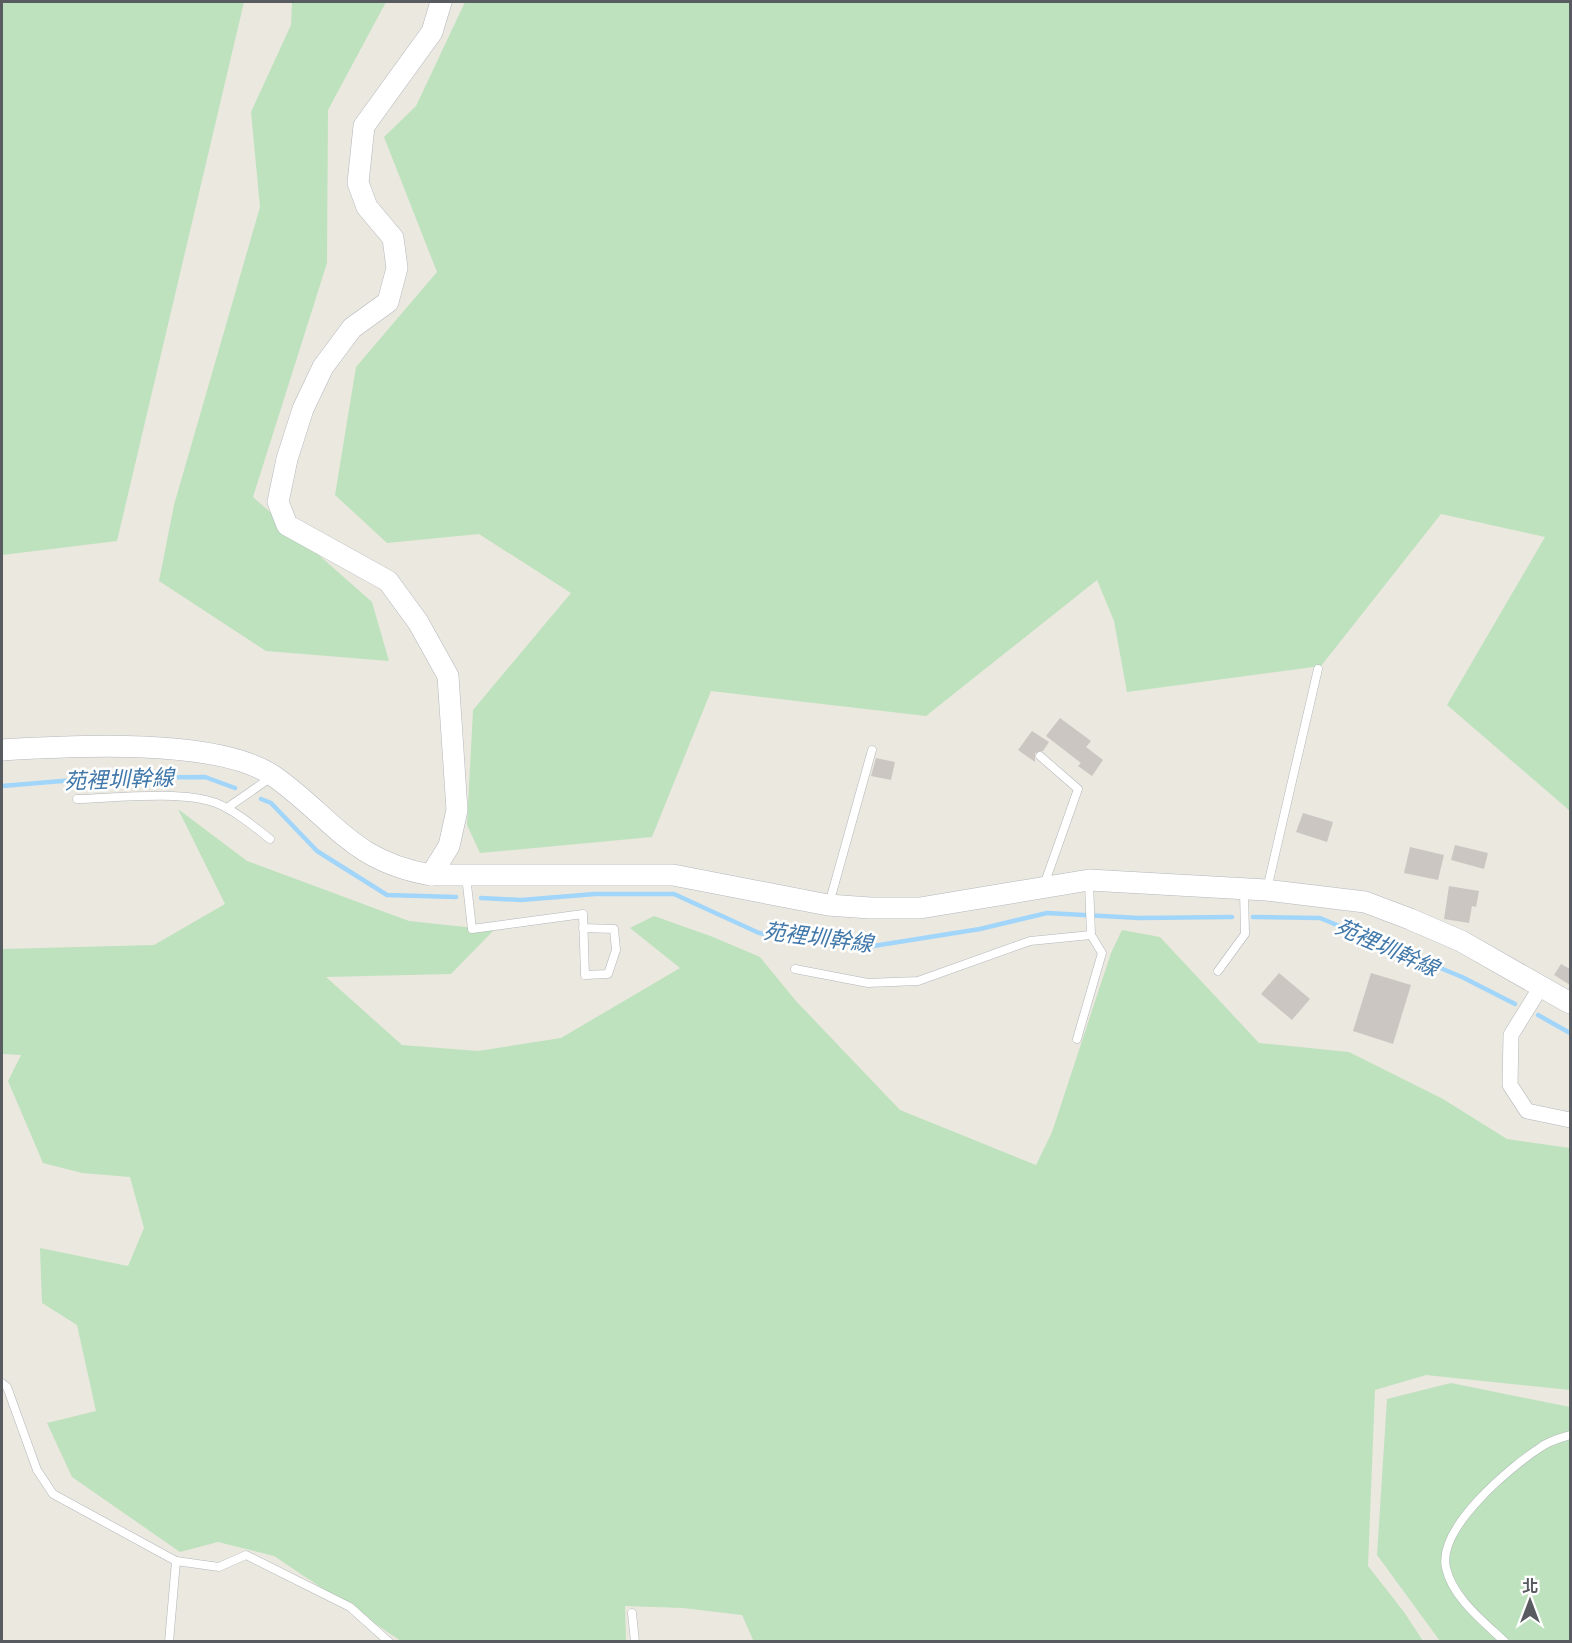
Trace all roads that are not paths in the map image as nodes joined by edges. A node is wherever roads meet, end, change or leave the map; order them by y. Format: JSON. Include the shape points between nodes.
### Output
{"nodes":[{"id":1,"x":441,"y":2,"type":"edge"},
{"id":2,"x":1318,"y":669,"type":"dead end"},
{"id":3,"x":2,"y":750,"type":"edge"},
{"id":4,"x":872,"y":750,"type":"dead end"},
{"id":5,"x":1040,"y":756,"type":"dead end"},
{"id":6,"x":274,"y":776,"type":"junction"},
{"id":7,"x":77,"y":799,"type":"dead end"},
{"id":8,"x":227,"y":808,"type":"junction"},
{"id":9,"x":270,"y":839,"type":"dead end"},
{"id":10,"x":431,"y":875,"type":"junction"},
{"id":11,"x":466,"y":875,"type":"junction"},
{"id":12,"x":1089,"y":880,"type":"junction"},
{"id":13,"x":1043,"y":886,"type":"junction"},
{"id":14,"x":1244,"y":890,"type":"junction"},
{"id":15,"x":1266,"y":890,"type":"junction"},
{"id":16,"x":828,"y":905,"type":"junction"},
{"id":17,"x":583,"y":928,"type":"junction"},
{"id":18,"x":1090,"y":935,"type":"junction"},
{"id":19,"x":795,"y":969,"type":"dead end"},
{"id":20,"x":1218,"y":971,"type":"dead end"},
{"id":21,"x":1542,"y":985,"type":"junction"},
{"id":22,"x":1570,"y":1003,"type":"edge"},
{"id":23,"x":1077,"y":1039,"type":"dead end"},
{"id":24,"x":1570,"y":1120,"type":"edge"},
{"id":25,"x":2,"y":1383,"type":"edge"},
{"id":26,"x":1570,"y":1435,"type":"edge"},
{"id":27,"x":176,"y":1561,"type":"junction"},
{"id":28,"x":632,"y":1613,"type":"dead end"},
{"id":29,"x":169,"y":1641,"type":"edge"},
{"id":30,"x":389,"y":1641,"type":"edge"},
{"id":31,"x":635,"y":1641,"type":"edge"},
{"id":32,"x":1505,"y":1641,"type":"edge"}],
"edges":[{"from":1,"to":10,"type":"street","via":[[432,32],[364,126],[358,183],[367,207],[393,238],[397,268],[388,302],[352,328],[323,367],[303,408],[278,502],[287,525],[388,581],[418,622],[448,676],[457,810],[449,846]]},
{"from":2,"to":15,"type":"lane"},
{"from":3,"to":6,"type":"street","via":[[173,748],[213,753]]},
{"from":4,"to":16,"type":"lane"},
{"from":5,"to":13,"type":"lane","via":[[1078,789]]},
{"from":6,"to":8,"type":"lane"},
{"from":6,"to":10,"type":"street","via":[[350,842],[375,858],[400,869]]},
{"from":7,"to":8,"type":"lane","via":[[179,797]]},
{"from":8,"to":9,"type":"lane"},
{"from":10,"to":11,"type":"street"},
{"from":11,"to":16,"type":"street","via":[[673,875]]},
{"from":11,"to":17,"type":"lane","via":[[472,929],[583,914]]},
{"from":12,"to":13,"type":"street"},
{"from":12,"to":14,"type":"street"},
{"from":12,"to":18,"type":"lane"},
{"from":13,"to":16,"type":"street","via":[[920,908]]},
{"from":14,"to":15,"type":"street"},
{"from":14,"to":20,"type":"lane","via":[[1245,934]]},
{"from":15,"to":21,"type":"street","via":[[1365,902],[1461,941]]},
{"from":17,"to":17,"type":"lane","via":[[585,975],[608,974],[616,950],[614,929]]},
{"from":18,"to":19,"type":"lane","via":[[1030,941],[918,981],[868,983]]},
{"from":18,"to":23,"type":"lane","via":[[1102,953]]},
{"from":21,"to":22,"type":"street"},
{"from":21,"to":24,"type":"street","via":[[1511,1035],[1510,1085],[1527,1111]]},
{"from":25,"to":27,"type":"lane","via":[[37,1470],[53,1494]]},
{"from":26,"to":32,"type":"lane","via":[[1543,1445],[1518,1464],[1461,1521],[1444,1552],[1454,1589]]},
{"from":27,"to":29,"type":"lane"},
{"from":27,"to":30,"type":"lane","via":[[219,1567],[246,1555],[350,1607]]},
{"from":28,"to":31,"type":"lane"}]}
